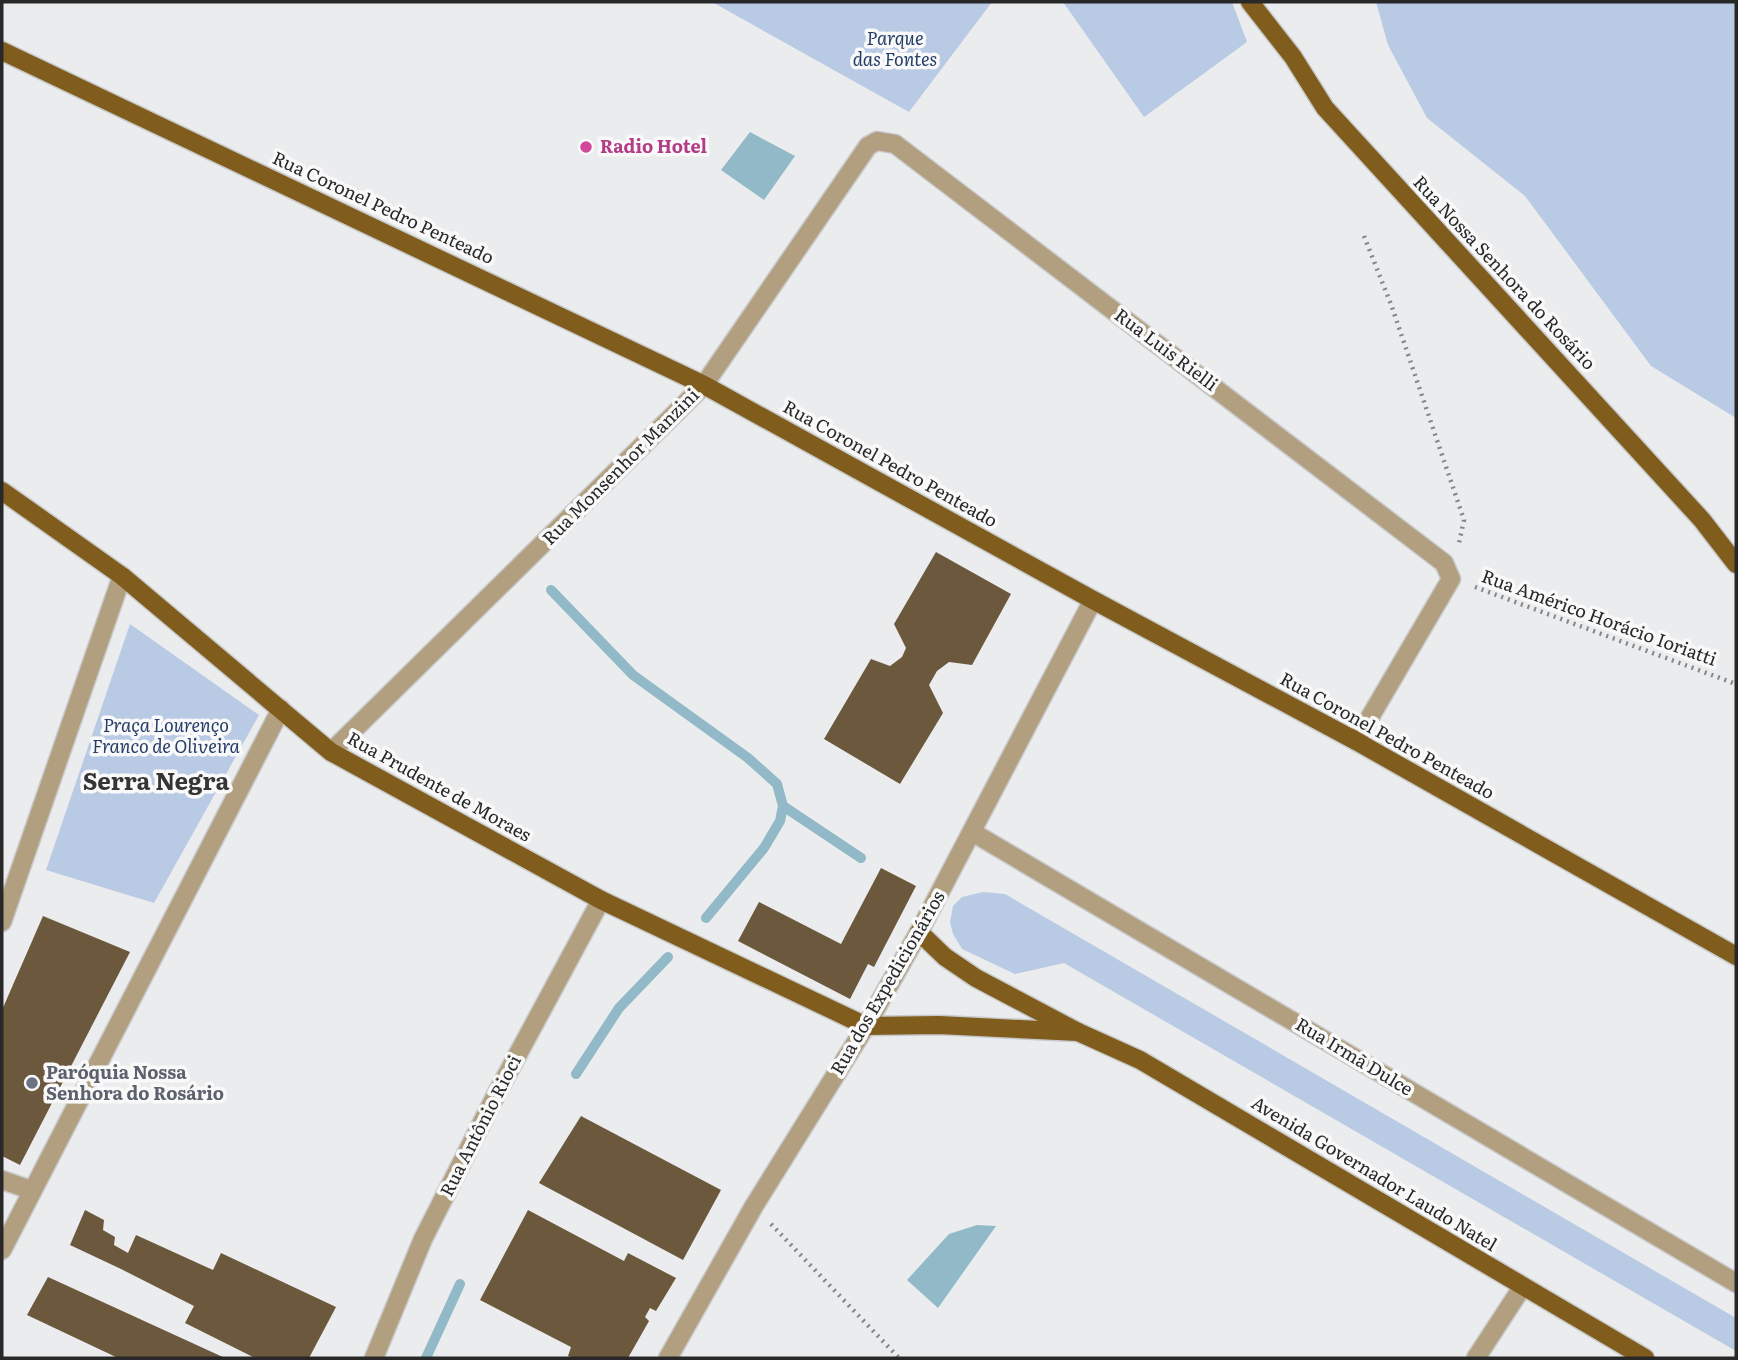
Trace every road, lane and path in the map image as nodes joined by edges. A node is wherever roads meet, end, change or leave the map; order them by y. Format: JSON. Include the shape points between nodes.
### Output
{"nodes":[{"id":1,"x":1250,"y":2,"type":"edge"},
{"id":2,"x":2,"y":51,"type":"edge"},
{"id":3,"x":868,"y":146,"type":"joint"},
{"id":4,"x":1364,"y":236,"type":"dead end"},
{"id":5,"x":704,"y":385,"type":"junction"},
{"id":6,"x":2,"y":491,"type":"edge"},
{"id":7,"x":1736,"y":564,"type":"edge"},
{"id":8,"x":122,"y":576,"type":"junction"},
{"id":9,"x":1451,"y":579,"type":"junction"},
{"id":10,"x":1093,"y":600,"type":"junction"},
{"id":11,"x":1736,"y":684,"type":"edge"},
{"id":12,"x":281,"y":709,"type":"junction"},
{"id":13,"x":1356,"y":741,"type":"junction"},
{"id":14,"x":331,"y":752,"type":"junction"},
{"id":15,"x":972,"y":832,"type":"junction"},
{"id":16,"x":601,"y":900,"type":"junction"},
{"id":17,"x":2,"y":922,"type":"edge"},
{"id":18,"x":919,"y":932,"type":"junction"},
{"id":19,"x":1736,"y":956,"type":"edge"},
{"id":20,"x":866,"y":1026,"type":"junction"},
{"id":21,"x":1078,"y":1031,"type":"junction"},
{"id":22,"x":2,"y":1180,"type":"edge"},
{"id":23,"x":31,"y":1191,"type":"junction"},
{"id":24,"x":754,"y":1206,"type":"junction"},
{"id":25,"x":2,"y":1250,"type":"edge"},
{"id":26,"x":1736,"y":1283,"type":"edge"},
{"id":27,"x":1523,"y":1286,"type":"junction"},
{"id":28,"x":374,"y":1358,"type":"edge"},
{"id":29,"x":668,"y":1358,"type":"edge"},
{"id":30,"x":899,"y":1358,"type":"edge"},
{"id":31,"x":1476,"y":1358,"type":"edge"},
{"id":32,"x":1646,"y":1358,"type":"edge"}],
"edges":[{"from":1,"to":7,"type":"main road","name":"Rua Nossa Senhora do Rosário","via":[[1325,108],[1702,520]]},
{"from":2,"to":5,"type":"main road","name":"Rua Coronel Pedro Penteado"},
{"from":3,"to":5,"type":"street","name":"Rua Monsenhor Manzini"},
{"from":3,"to":9,"type":"street","name":"Rua Luis Rielli","via":[[877,141],[895,144],[1439,557],[1449,568]]},
{"from":4,"to":9,"type":"path","via":[[1464,520]]},
{"from":5,"to":10,"type":"main road","name":"Rua Coronel Pedro Penteado"},
{"from":5,"to":14,"type":"street","name":"Rua Monsenhor Manzini"},
{"from":6,"to":8,"type":"main road","name":"Rua Prudente de Moraes"},
{"from":8,"to":12,"type":"main road","name":"Rua Prudente de Moraes"},
{"from":8,"to":17,"type":"street"},
{"from":9,"to":11,"type":"path","name":"Rua Américo Horácio Ioriatti"},
{"from":9,"to":13,"type":"street"},
{"from":10,"to":13,"type":"main road","name":"Rua Coronel Pedro Penteado"},
{"from":10,"to":15,"type":"street","name":"Rua dos Expedicionários"},
{"from":12,"to":14,"type":"main road","name":"Rua Prudente de Moraes"},
{"from":12,"to":23,"type":"street"},
{"from":13,"to":19,"type":"main road","name":"Rua Coronel Pedro Penteado"},
{"from":14,"to":16,"type":"main road","name":"Rua Prudente de Moraes"},
{"from":15,"to":18,"type":"street","name":"Rua dos Expedicionários"},
{"from":15,"to":26,"type":"street","name":"Rua Irmã Dulce"},
{"from":16,"to":20,"type":"main road","name":"Rua Prudente de Moraes"},
{"from":16,"to":28,"type":"street","name":"Rua Antônio Rioci","via":[[424,1239]]},
{"from":18,"to":20,"type":"street","name":"Rua dos Expedicionários"},
{"from":18,"to":21,"type":"main road","name":"Avenida Governador Laudo Natel","via":[[976,978]]},
{"from":20,"to":21,"type":"main road","name":"Avenida Governador Laudo Natel"},
{"from":20,"to":24,"type":"street","name":"Rua dos Expedicionários"},
{"from":21,"to":27,"type":"main road","name":"Avenida Governador Laudo Natel","via":[[1140,1060]]},
{"from":22,"to":23,"type":"street"},
{"from":23,"to":25,"type":"street"},
{"from":24,"to":29,"type":"street","name":"Rua dos Expedicionários"},
{"from":24,"to":30,"type":"path"},
{"from":27,"to":31,"type":"street"},
{"from":27,"to":32,"type":"main road","name":"Avenida Governador Laudo Natel"}]}
